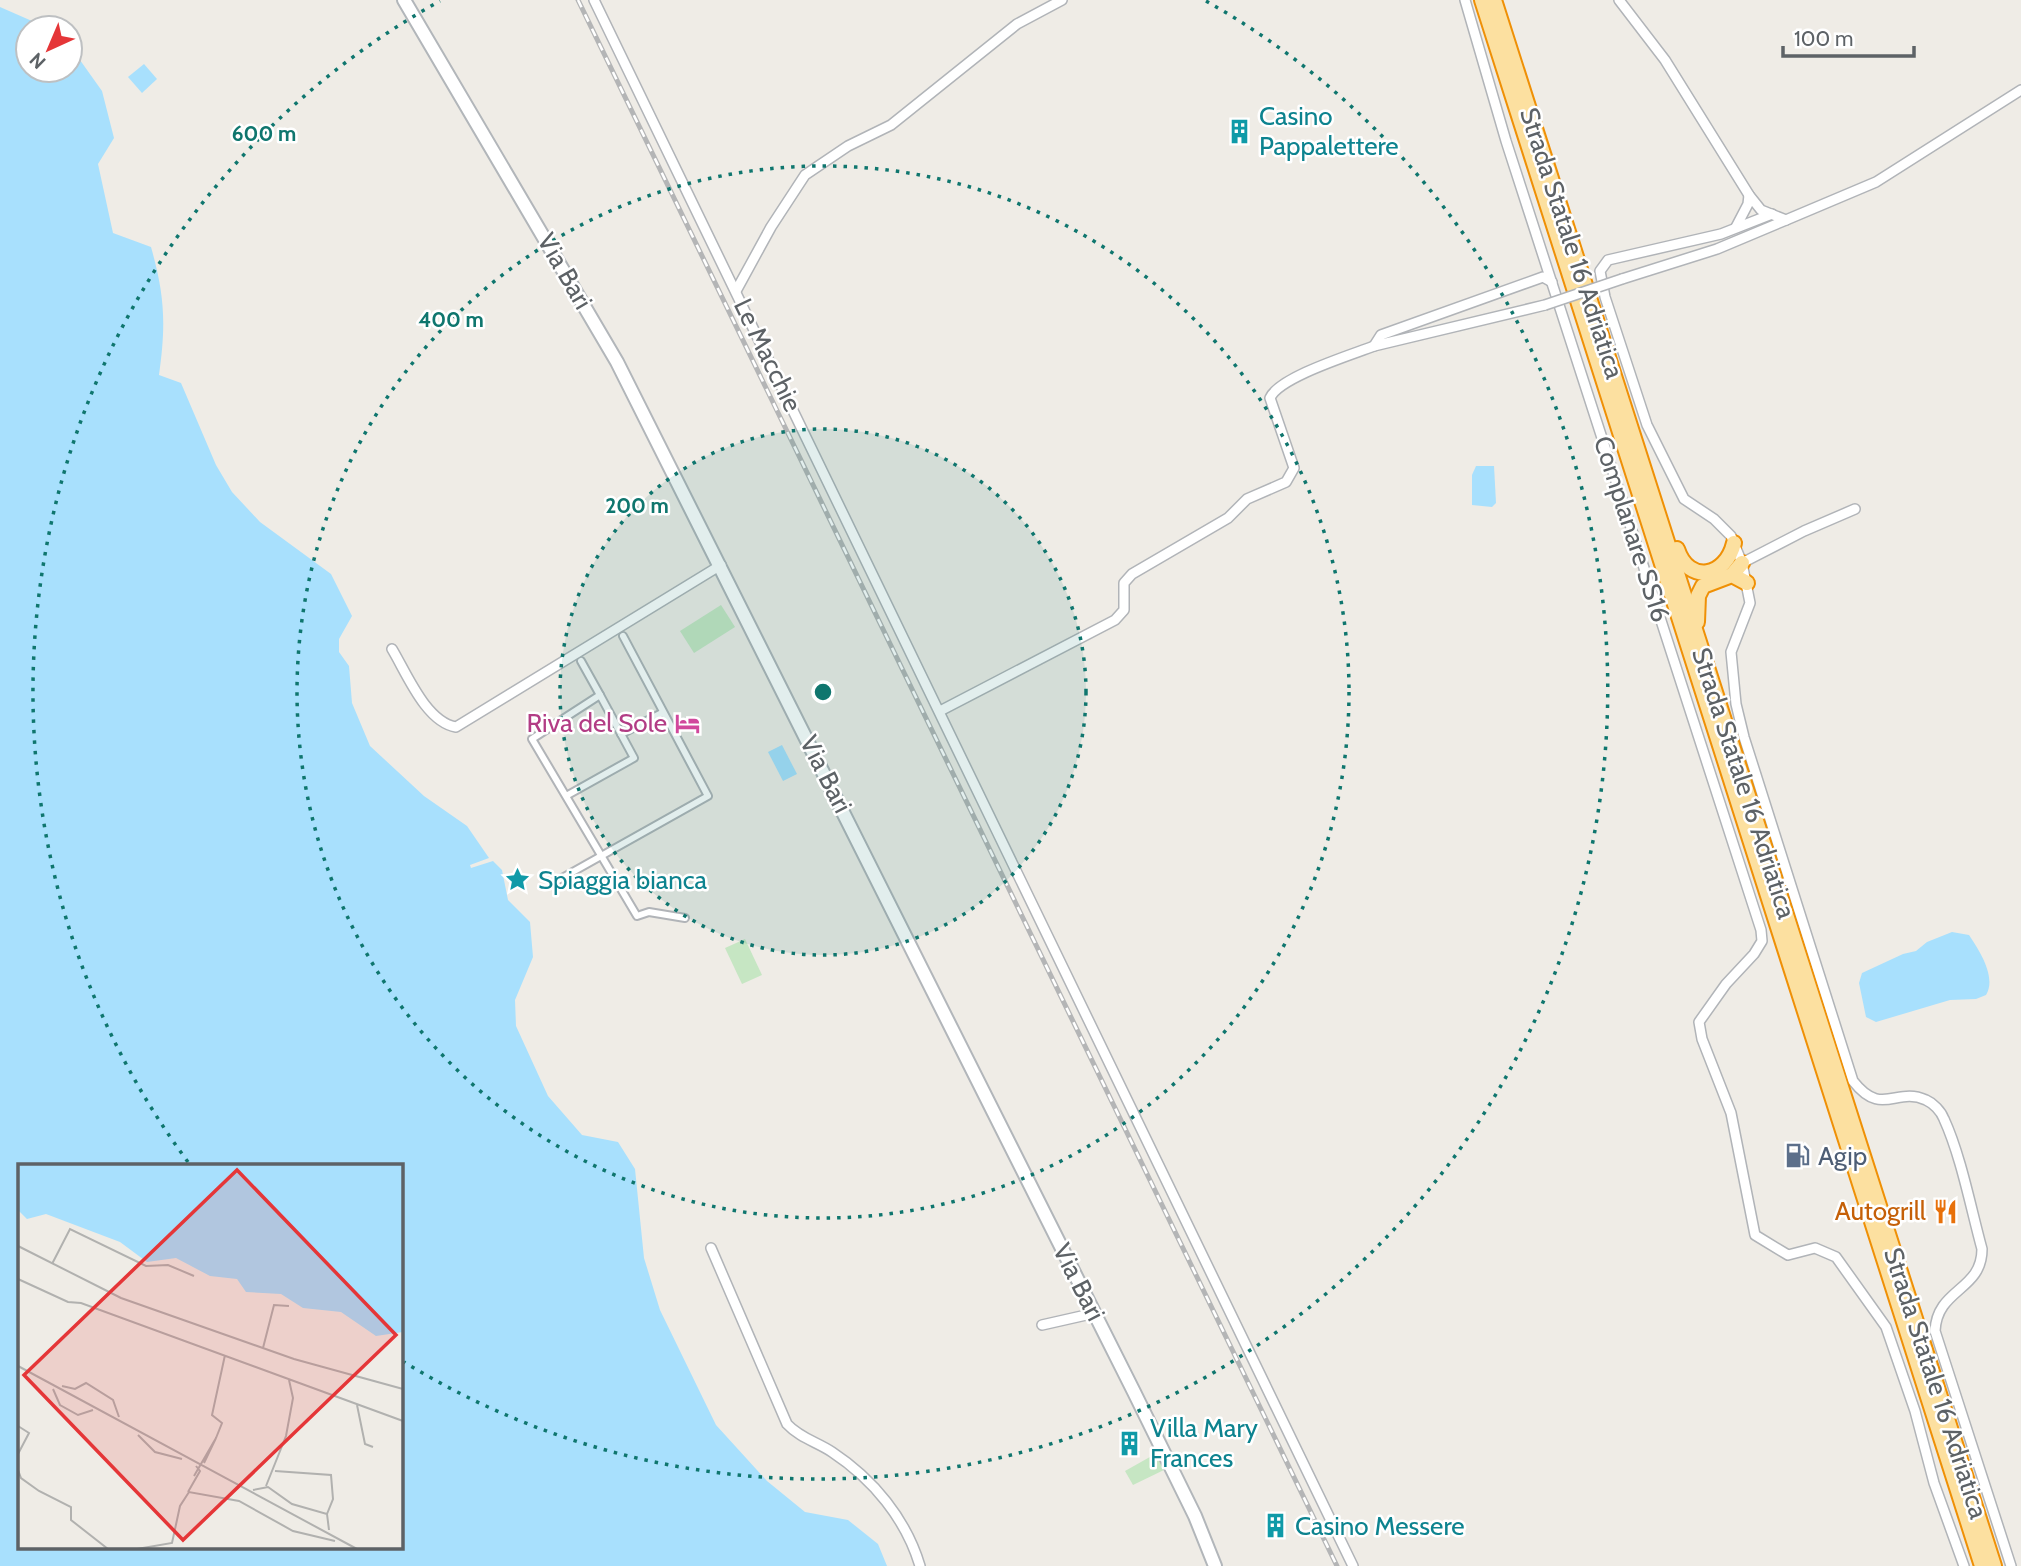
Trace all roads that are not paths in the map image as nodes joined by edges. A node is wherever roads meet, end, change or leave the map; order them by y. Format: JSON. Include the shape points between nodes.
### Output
{"nodes":[{"id":1,"x":404,"y":0,"type":"edge"},
{"id":2,"x":594,"y":0,"type":"edge"},
{"id":3,"x":1062,"y":0,"type":"edge"},
{"id":4,"x":1465,"y":0,"type":"edge"},
{"id":5,"x":1482,"y":0,"type":"edge"},
{"id":6,"x":1494,"y":0,"type":"edge"},
{"id":7,"x":1619,"y":0,"type":"edge"},
{"id":8,"x":2021,"y":90,"type":"edge"},
{"id":9,"x":1749,"y":195,"type":"junction"},
{"id":10,"x":1772,"y":214,"type":"junction"},
{"id":11,"x":1786,"y":220,"type":"junction"},
{"id":12,"x":1735,"y":228,"type":"junction"},
{"id":13,"x":1552,"y":282,"type":"junction"},
{"id":14,"x":736,"y":291,"type":"junction"},
{"id":15,"x":1374,"y":346,"type":"junction"},
{"id":16,"x":1855,"y":509,"type":"dead end"},
{"id":17,"x":1662,"y":523,"type":"junction"},
{"id":18,"x":1734,"y":543,"type":"joint"},
{"id":19,"x":721,"y":565,"type":"junction"},
{"id":20,"x":1734,"y":567,"type":"junction"},
{"id":21,"x":1747,"y":583,"type":"joint"},
{"id":22,"x":623,"y":636,"type":"dead end"},
{"id":23,"x":1698,"y":637,"type":"junction"},
{"id":24,"x":392,"y":649,"type":"dead end"},
{"id":25,"x":581,"y":661,"type":"dead end"},
{"id":26,"x":600,"y":695,"type":"junction"},
{"id":27,"x":940,"y":711,"type":"junction"},
{"id":28,"x":662,"y":713,"type":"junction"},
{"id":29,"x":621,"y":734,"type":"junction"},
{"id":30,"x":566,"y":796,"type":"junction"},
{"id":31,"x":602,"y":856,"type":"junction"},
{"id":32,"x":553,"y":883,"type":"dead end"},
{"id":33,"x":685,"y":918,"type":"dead end"},
{"id":34,"x":711,"y":1248,"type":"dead end"},
{"id":35,"x":1095,"y":1313,"type":"junction"},
{"id":36,"x":1042,"y":1325,"type":"dead end"},
{"id":37,"x":920,"y":1566,"type":"edge"},
{"id":38,"x":1215,"y":1566,"type":"edge"},
{"id":39,"x":1353,"y":1566,"type":"edge"},
{"id":40,"x":1964,"y":1566,"type":"edge"},
{"id":41,"x":1982,"y":1566,"type":"edge"},
{"id":42,"x":1994,"y":1566,"type":"edge"},
{"id":43,"x":2011,"y":1566,"type":"edge"}],
"edges":[{"from":1,"to":19,"type":"main road","name":"Via Bari","via":[[583,300]]},
{"from":2,"to":14,"type":"street","name":"Le Macchie"},
{"from":3,"to":14,"type":"street","via":[[1017,24],[891,125],[805,175]]},
{"from":4,"to":13,"type":"street","name":"Complanare SS16"},
{"from":5,"to":41,"type":"highway","name":"Strada Statale 16 Adriatica"},
{"from":6,"to":17,"type":"highway","name":"Strada Statale 16 Adriatica"},
{"from":7,"to":9,"type":"street","via":[[1665,60]]},
{"from":8,"to":11,"type":"street","via":[[1876,182]]},
{"from":9,"to":10,"type":"street","via":[[1761,210]]},
{"from":9,"to":12,"type":"street"},
{"from":10,"to":11,"type":"street"},
{"from":10,"to":12,"type":"street"},
{"from":11,"to":15,"type":"street","bridge":true,"via":[[1717,249],[1545,305]]},
{"from":12,"to":18,"type":"street","via":[[1608,260],[1600,271],[1647,425],[1684,499],[1714,519]]},
{"from":13,"to":15,"type":"street","via":[[1542,277],[1490,299],[1405,325],[1381,335]]},
{"from":13,"to":40,"type":"street","name":"Complanare SS16","via":[[1761,930],[1762,941],[1754,954],[1699,1022],[1731,1113],[1755,1235],[1788,1255],[1815,1248],[1836,1257],[1886,1327]]},
{"from":14,"to":27,"type":"street","name":"Le Macchie"},
{"from":15,"to":27,"type":"street","via":[[1273,391],[1270,398],[1294,468],[1286,482],[1247,499],[1228,518],[1132,574],[1124,583],[1124,610],[1115,620]]},
{"from":16,"to":20,"type":"street"},
{"from":17,"to":20,"type":"highway","via":[[1673,534],[1681,560],[1692,569],[1706,573]]},
{"from":17,"to":23,"type":"highway","name":"Strada Statale 16 Adriatica"},
{"from":18,"to":20,"type":"highway"},
{"from":19,"to":24,"type":"street","via":[[456,727],[439,719]]},
{"from":19,"to":35,"type":"main road","name":"Via Bari"},
{"from":20,"to":21,"type":"highway"},
{"from":20,"to":23,"type":"highway","via":[[1703,586],[1698,596]]},
{"from":21,"to":43,"type":"street","via":[[1748,616],[1731,652],[1744,737],[1853,1081],[1871,1099],[1917,1097],[1927,1100],[1944,1117],[1982,1249],[1982,1265],[1947,1299],[1936,1318],[1935,1331]]},
{"from":22,"to":28,"type":"street"},
{"from":23,"to":42,"type":"highway","name":"Strada Statale 16 Adriatica"},
{"from":25,"to":26,"type":"street"},
{"from":26,"to":29,"type":"street"},
{"from":26,"to":30,"type":"street","via":[[532,739]]},
{"from":27,"to":39,"type":"street","name":"Le Macchie"},
{"from":28,"to":29,"type":"street"},
{"from":28,"to":31,"type":"street","via":[[708,796]]},
{"from":29,"to":30,"type":"street","via":[[634,758]]},
{"from":30,"to":31,"type":"street"},
{"from":31,"to":32,"type":"street"},
{"from":31,"to":33,"type":"street","via":[[637,916],[649,912]]},
{"from":34,"to":37,"type":"street","via":[[787,1424],[850,1464],[883,1496]]},
{"from":35,"to":36,"type":"street"},
{"from":35,"to":38,"type":"main road","name":"Via Bari"}]}
